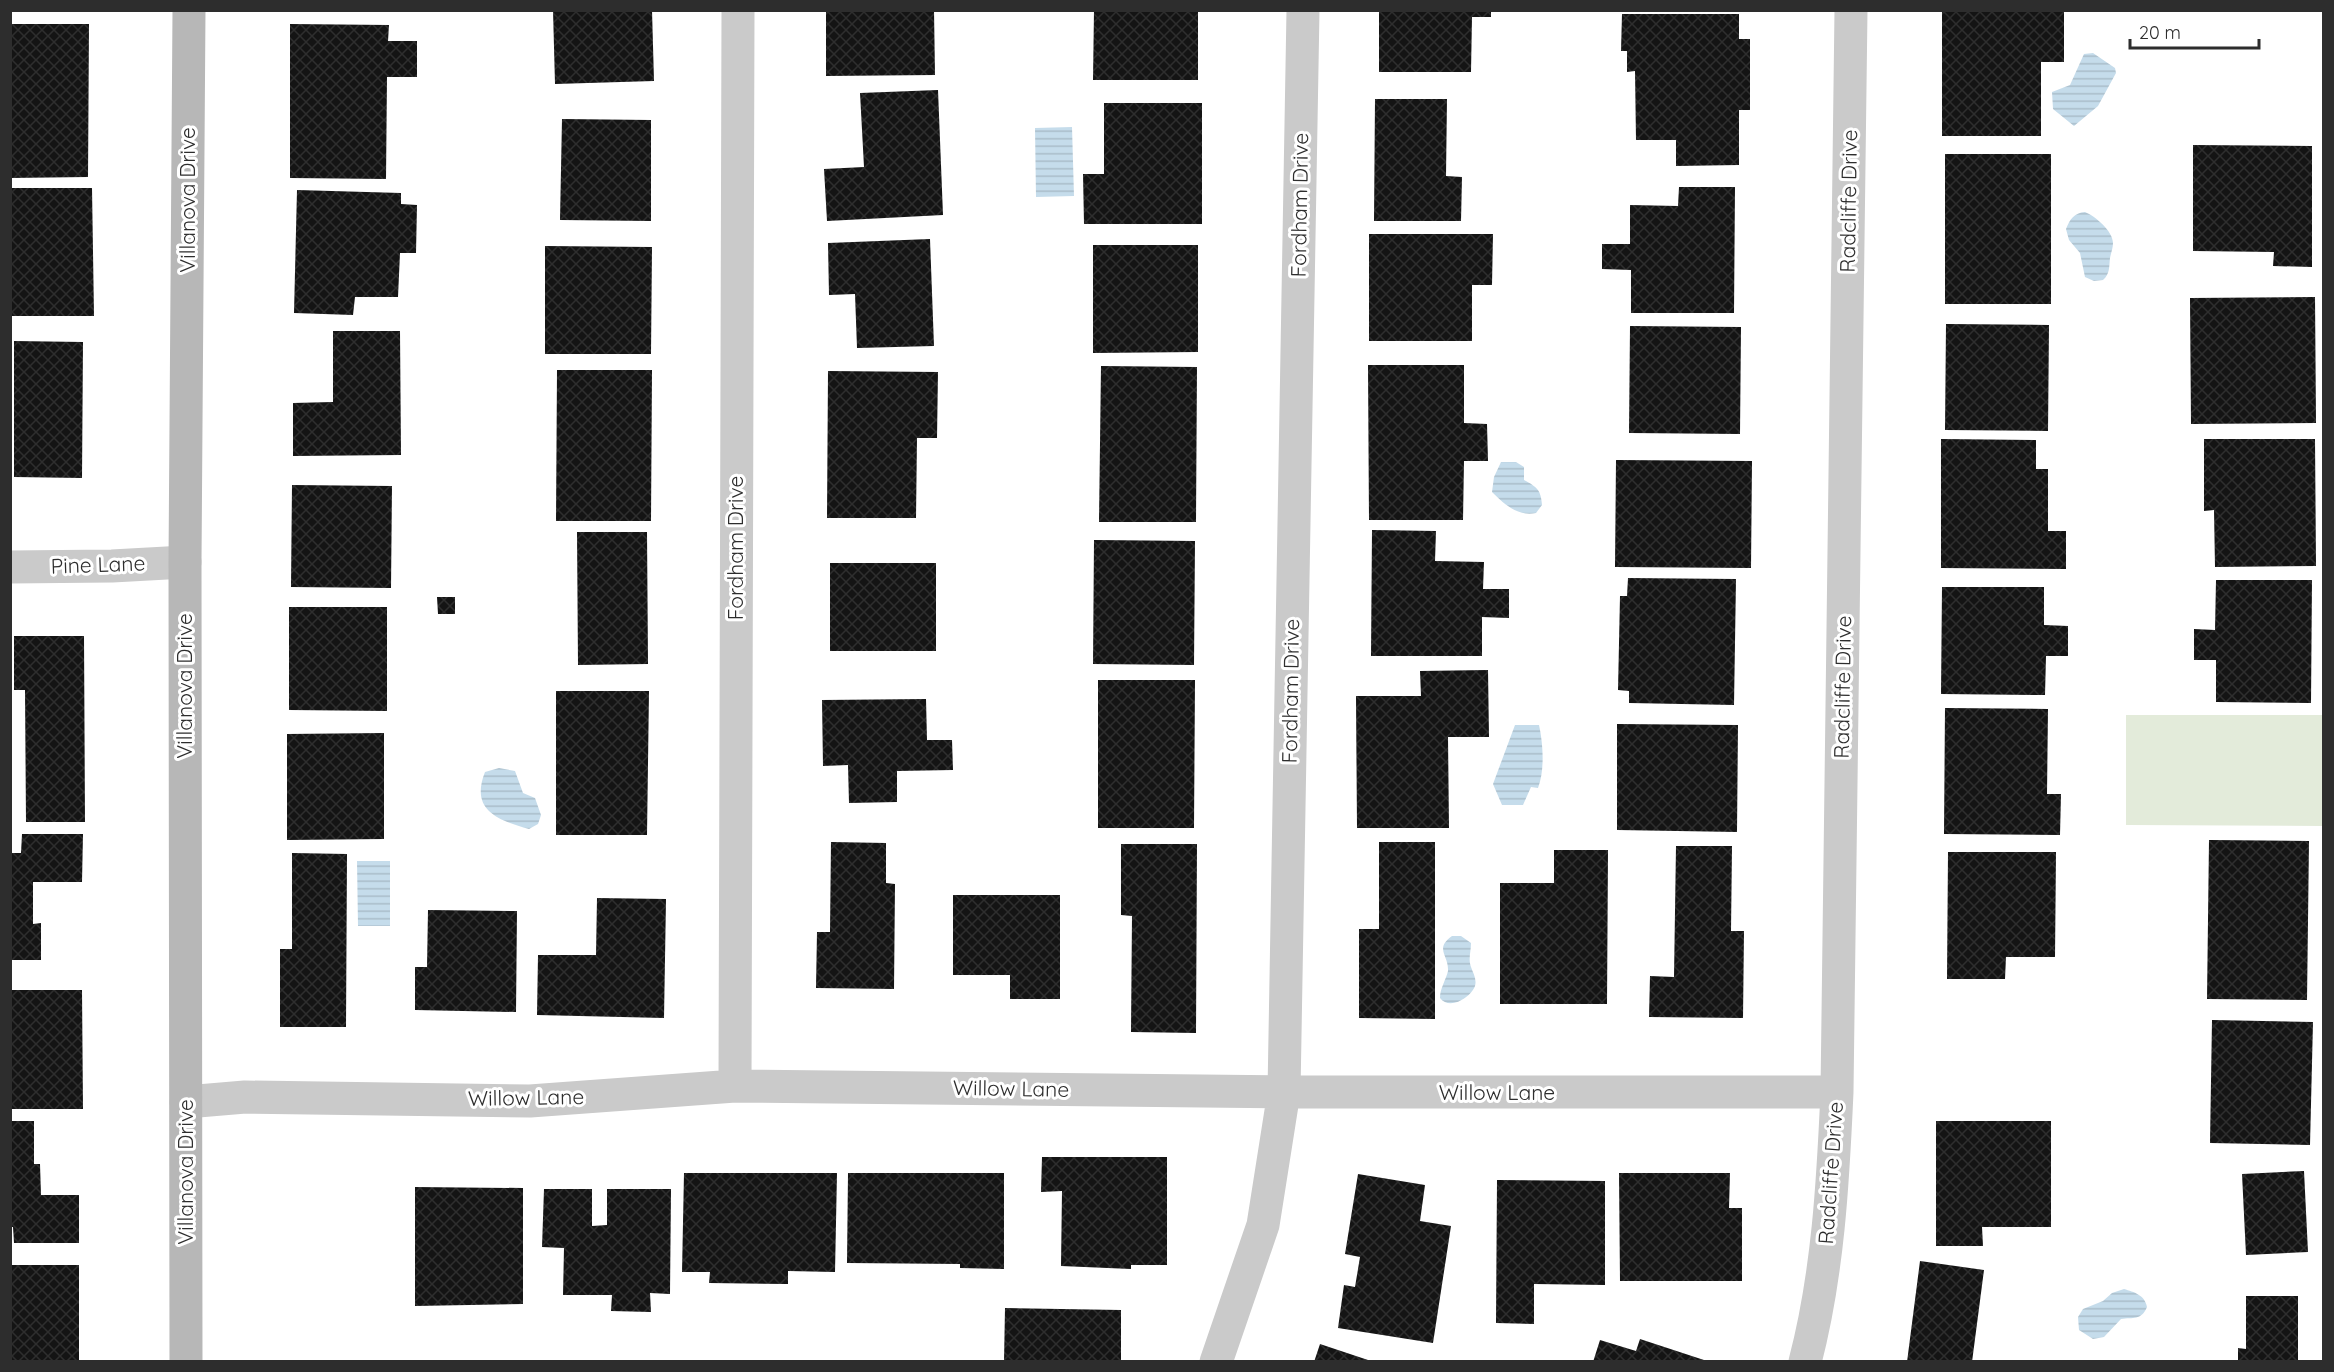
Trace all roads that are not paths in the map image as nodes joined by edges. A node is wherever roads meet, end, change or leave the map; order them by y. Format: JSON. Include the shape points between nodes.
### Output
{"nodes":[{"id":1,"x":189,"y":10,"type":"edge"},
{"id":2,"x":738,"y":10,"type":"edge"},
{"id":3,"x":1303,"y":10,"type":"edge"},
{"id":4,"x":1851,"y":10,"type":"edge"},
{"id":5,"x":185,"y":562,"type":"junction"},
{"id":6,"x":10,"y":567,"type":"edge"},
{"id":7,"x":735,"y":1086,"type":"junction"},
{"id":8,"x":1284,"y":1092,"type":"junction"},
{"id":9,"x":1838,"y":1092,"type":"junction"},
{"id":10,"x":186,"y":1102,"type":"junction"},
{"id":11,"x":186,"y":1362,"type":"edge"},
{"id":12,"x":1216,"y":1362,"type":"edge"},
{"id":13,"x":1805,"y":1362,"type":"edge"}],
"edges":[{"from":1,"to":5,"type":"street","name":"Villanova Drive"},
{"from":2,"to":7,"type":"street","name":"Fordham Drive"},
{"from":3,"to":8,"type":"street","name":"Fordham Drive"},
{"from":4,"to":9,"type":"street","name":"Radcliffe Drive"},
{"from":5,"to":6,"type":"street","name":"Pine Lane"},
{"from":5,"to":10,"type":"street","name":"Villanova Drive"},
{"from":7,"to":8,"type":"street","name":"Willow Lane"},
{"from":7,"to":10,"type":"street","name":"Willow Lane","via":[[530,1101],[245,1097]]},
{"from":8,"to":9,"type":"street","name":"Willow Lane"},
{"from":8,"to":12,"type":"street","name":"Fordham Drive","via":[[1263,1225]]},
{"from":9,"to":13,"type":"street","name":"Radcliffe Drive","via":[[1823,1271]]},
{"from":10,"to":11,"type":"street","name":"Villanova Drive"}]}
